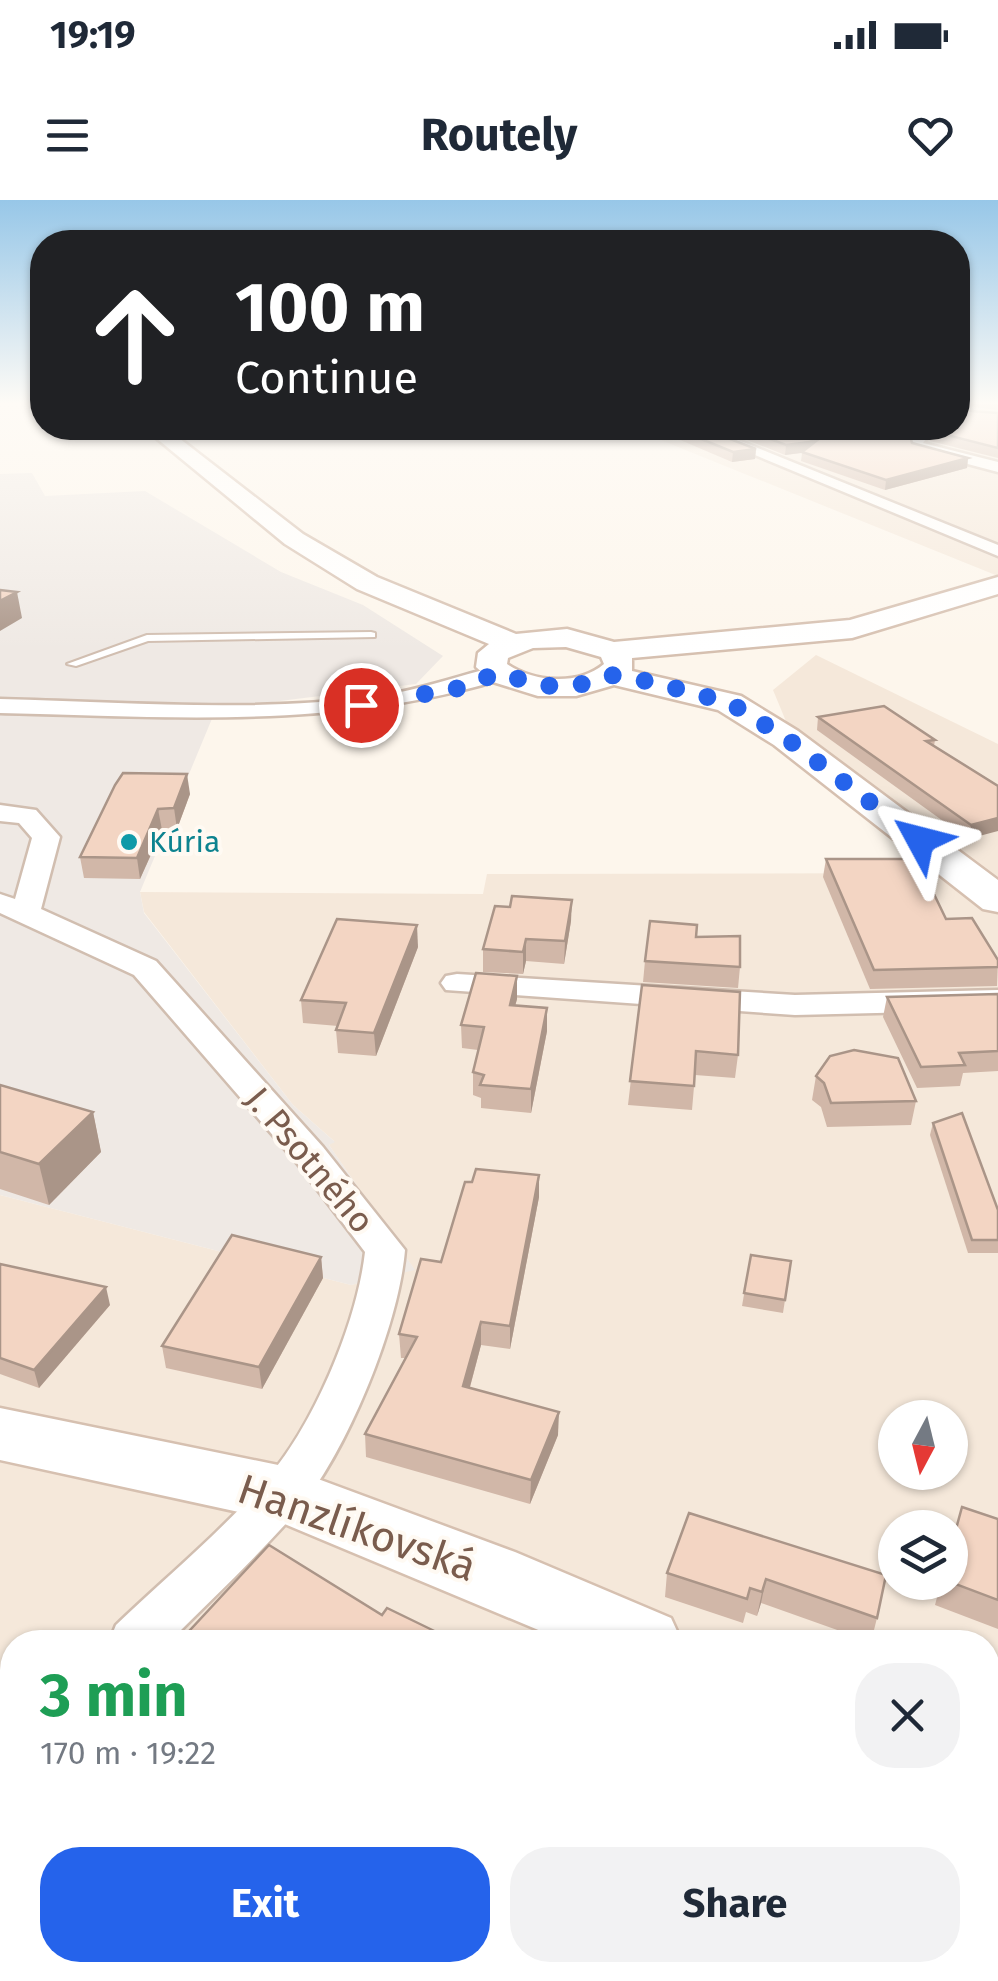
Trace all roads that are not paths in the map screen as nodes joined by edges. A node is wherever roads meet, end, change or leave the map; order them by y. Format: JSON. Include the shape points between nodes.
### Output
{"nodes":[{"id":1,"x":225,"y":484,"type":"edge"},
{"id":2,"x":834,"y":484,"type":"edge"},
{"id":3,"x":998,"y":551,"type":"edge"},
{"id":4,"x":998,"y":585,"type":"edge"},
{"id":5,"x":371,"y":635,"type":"dead end"},
{"id":6,"x":513,"y":643,"type":"junction"},
{"id":7,"x":612,"y":663,"type":"junction"},
{"id":8,"x":72,"y":664,"type":"dead end"},
{"id":9,"x":498,"y":673,"type":"junction"},
{"id":10,"x":0,"y":706,"type":"edge"},
{"id":11,"x":0,"y":813,"type":"edge"},
{"id":12,"x":998,"y":900,"type":"edge"},
{"id":13,"x":12,"y":908,"type":"edge"},
{"id":14,"x":457,"y":986,"type":"dead end"},
{"id":15,"x":998,"y":1000,"type":"edge"},
{"id":16,"x":0,"y":1434,"type":"edge"},
{"id":17,"x":283,"y":1494,"type":"junction"},
{"id":18,"x":147,"y":1630,"type":"edge"},
{"id":19,"x":618,"y":1630,"type":"edge"}],
"edges":[{"from":1,"to":6,"type":"street","via":[[294,539],[367,583]]},
{"from":2,"to":3,"type":"street"},
{"from":4,"to":7,"type":"street","via":[[852,629]]},
{"from":5,"to":8,"type":"lane","via":[[147,638]]},
{"from":6,"to":7,"type":"street","via":[[567,638]]},
{"from":6,"to":9,"type":"street","via":[[489,660]]},
{"from":7,"to":9,"type":"street","via":[[582,684],[544,686]]},
{"from":7,"to":12,"type":"street","via":[[730,703]]},
{"from":9,"to":10,"type":"street","via":[[392,702],[300,709]]},
{"from":11,"to":13,"type":"street","name":"J. Psotného","via":[[27,816],[46,836]]},
{"from":13,"to":17,"type":"street","name":"J. Psotného","via":[[145,968],[385,1250],[380,1291],[326,1428]]},
{"from":14,"to":15,"type":"street","via":[[778,1007]]},
{"from":16,"to":17,"type":"street","name":"Hanzlíkovská"},
{"from":17,"to":18,"type":"street","name":"J. Psotného"},
{"from":17,"to":19,"type":"street","name":"Hanzlíkovská"}]}
